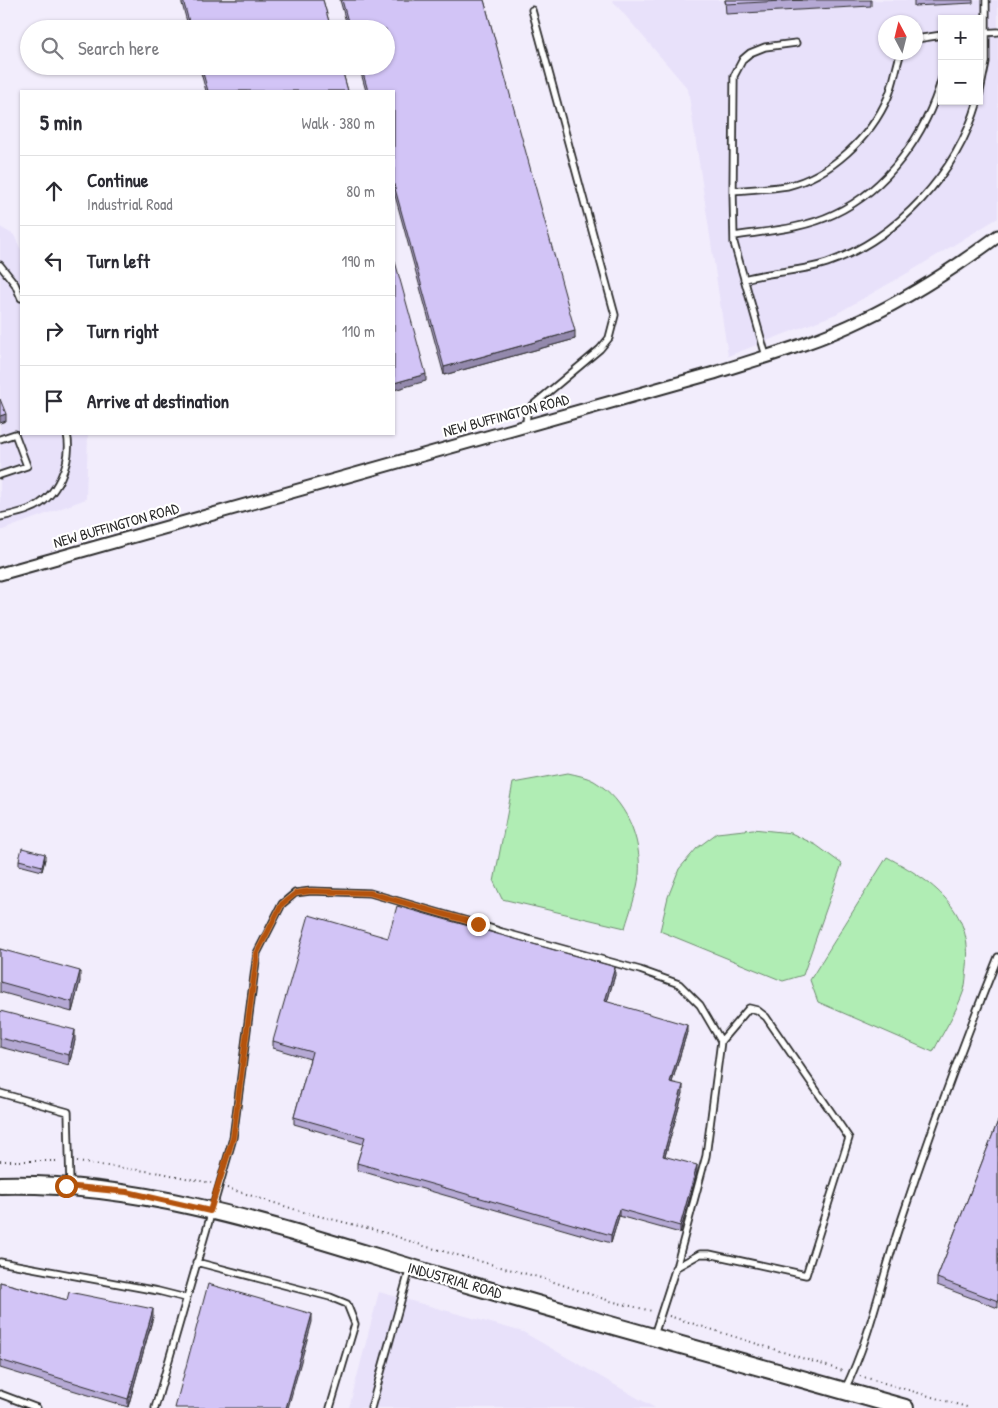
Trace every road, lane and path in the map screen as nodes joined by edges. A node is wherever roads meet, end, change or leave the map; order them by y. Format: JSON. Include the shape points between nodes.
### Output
{"nodes":[{"id":1,"x":986,"y":0,"type":"edge"},
{"id":2,"x":532,"y":10,"type":"dead end"},
{"id":3,"x":988,"y":32,"type":"junction"},
{"id":4,"x":998,"y":32,"type":"edge"},
{"id":5,"x":983,"y":33,"type":"edge"},
{"id":6,"x":938,"y":35,"type":"edge"},
{"id":7,"x":923,"y":37,"type":"edge"},
{"id":8,"x":796,"y":43,"type":"dead end"},
{"id":9,"x":899,"y":60,"type":"edge"},
{"id":10,"x":983,"y":77,"type":"edge"},
{"id":11,"x":938,"y":90,"type":"edge"},
{"id":12,"x":977,"y":105,"type":"edge"},
{"id":13,"x":733,"y":191,"type":"junction"},
{"id":14,"x":734,"y":236,"type":"junction"},
{"id":15,"x":998,"y":236,"type":"edge"},
{"id":16,"x":0,"y":265,"type":"edge"},
{"id":17,"x":744,"y":279,"type":"junction"},
{"id":18,"x":20,"y":296,"type":"edge"},
{"id":19,"x":766,"y":356,"type":"junction"},
{"id":20,"x":526,"y":425,"type":"junction"},
{"id":21,"x":68,"y":435,"type":"edge"},
{"id":22,"x":0,"y":439,"type":"edge"},
{"id":23,"x":0,"y":475,"type":"edge"},
{"id":24,"x":0,"y":517,"type":"edge"},
{"id":25,"x":0,"y":574,"type":"edge"},
{"id":26,"x":998,"y":957,"type":"edge"},
{"id":27,"x":721,"y":1041,"type":"junction"},
{"id":28,"x":0,"y":1093,"type":"edge"},
{"id":29,"x":0,"y":1161,"type":"edge"},
{"id":30,"x":70,"y":1162,"type":"junction"},
{"id":31,"x":0,"y":1185,"type":"edge"},
{"id":32,"x":218,"y":1185,"type":"junction"},
{"id":33,"x":70,"y":1186,"type":"junction"},
{"id":34,"x":210,"y":1211,"type":"junction"},
{"id":35,"x":0,"y":1262,"type":"edge"},
{"id":36,"x":196,"y":1262,"type":"junction"},
{"id":37,"x":411,"y":1267,"type":"junction"},
{"id":38,"x":675,"y":1268,"type":"junction"},
{"id":39,"x":186,"y":1298,"type":"junction"},
{"id":40,"x":661,"y":1314,"type":"junction"},
{"id":41,"x":654,"y":1337,"type":"junction"},
{"id":42,"x":852,"y":1374,"type":"junction"},
{"id":43,"x":844,"y":1391,"type":"junction"},
{"id":44,"x":0,"y":1394,"type":"edge"},
{"id":45,"x":38,"y":1408,"type":"edge"},
{"id":46,"x":155,"y":1408,"type":"edge"},
{"id":47,"x":330,"y":1408,"type":"edge"},
{"id":48,"x":370,"y":1408,"type":"edge"},
{"id":49,"x":905,"y":1408,"type":"edge"},
{"id":50,"x":970,"y":1408,"type":"edge"}],
"edges":[{"from":1,"to":3,"type":"lane"},
{"from":2,"to":20,"type":"lane","via":[[615,315],[609,338],[532,406],[527,412]]},
{"from":3,"to":4,"type":"lane"},
{"from":3,"to":5,"type":"lane"},
{"from":3,"to":10,"type":"lane"},
{"from":6,"to":7,"type":"lane"},
{"from":8,"to":13,"type":"lane","via":[[765,47],[750,53],[734,76]]},
{"from":9,"to":13,"type":"lane","via":[[889,96],[879,115],[865,134],[835,163],[788,185]]},
{"from":11,"to":14,"type":"lane","via":[[917,138],[899,163],[859,199],[834,214],[804,225]]},
{"from":12,"to":17,"type":"lane","via":[[952,159],[919,202],[896,223],[851,252],[827,263]]},
{"from":13,"to":14,"type":"lane"},
{"from":14,"to":17,"type":"lane"},
{"from":15,"to":19,"type":"street","name":"NEW BUFFINGTON ROAD","via":[[920,289],[862,320]]},
{"from":16,"to":18,"type":"lane"},
{"from":17,"to":19,"type":"lane"},
{"from":19,"to":20,"type":"street","name":"NEW BUFFINGTON ROAD"},
{"from":20,"to":25,"type":"street","name":"NEW BUFFINGTON ROAD"},
{"from":21,"to":24,"type":"lane","via":[[67,464],[46,499],[31,509]]},
{"from":22,"to":23,"type":"lane","via":[[15,434],[27,466]]},
{"from":26,"to":42,"type":"lane","via":[[949,1079]]},
{"from":27,"to":32,"type":"lane","via":[[700,1004],[679,984],[640,970],[370,893],[296,893],[282,904],[257,953],[233,1138]]},
{"from":27,"to":38,"type":"lane","via":[[706,1156]]},
{"from":27,"to":38,"type":"lane","via":[[749,1008],[758,1010],[849,1138],[806,1275],[709,1254],[700,1254]]},
{"from":28,"to":30,"type":"lane","via":[[68,1112]]},
{"from":29,"to":30,"type":"path","via":[[39,1159]]},
{"from":30,"to":32,"type":"path","via":[[170,1174]]},
{"from":30,"to":33,"type":"lane"},
{"from":31,"to":33,"type":"main road","name":"INDUSTRIAL ROAD"},
{"from":32,"to":34,"type":"lane"},
{"from":32,"to":40,"type":"path"},
{"from":33,"to":34,"type":"main road","name":"INDUSTRIAL ROAD","via":[[127,1192]]},
{"from":34,"to":36,"type":"lane"},
{"from":34,"to":37,"type":"main road","name":"INDUSTRIAL ROAD"},
{"from":35,"to":39,"type":"lane"},
{"from":36,"to":39,"type":"lane"},
{"from":36,"to":47,"type":"lane","via":[[346,1304],[355,1324]]},
{"from":37,"to":41,"type":"main road","name":"INDUSTRIAL ROAD"},
{"from":37,"to":48,"type":"lane"},
{"from":38,"to":40,"type":"lane"},
{"from":39,"to":46,"type":"lane"},
{"from":40,"to":41,"type":"lane"},
{"from":40,"to":42,"type":"path"},
{"from":41,"to":43,"type":"main road","name":"INDUSTRIAL ROAD"},
{"from":42,"to":43,"type":"lane"},
{"from":42,"to":50,"type":"path"},
{"from":43,"to":49,"type":"main road","name":"INDUSTRIAL ROAD"},
{"from":44,"to":45,"type":"lane"}]}
